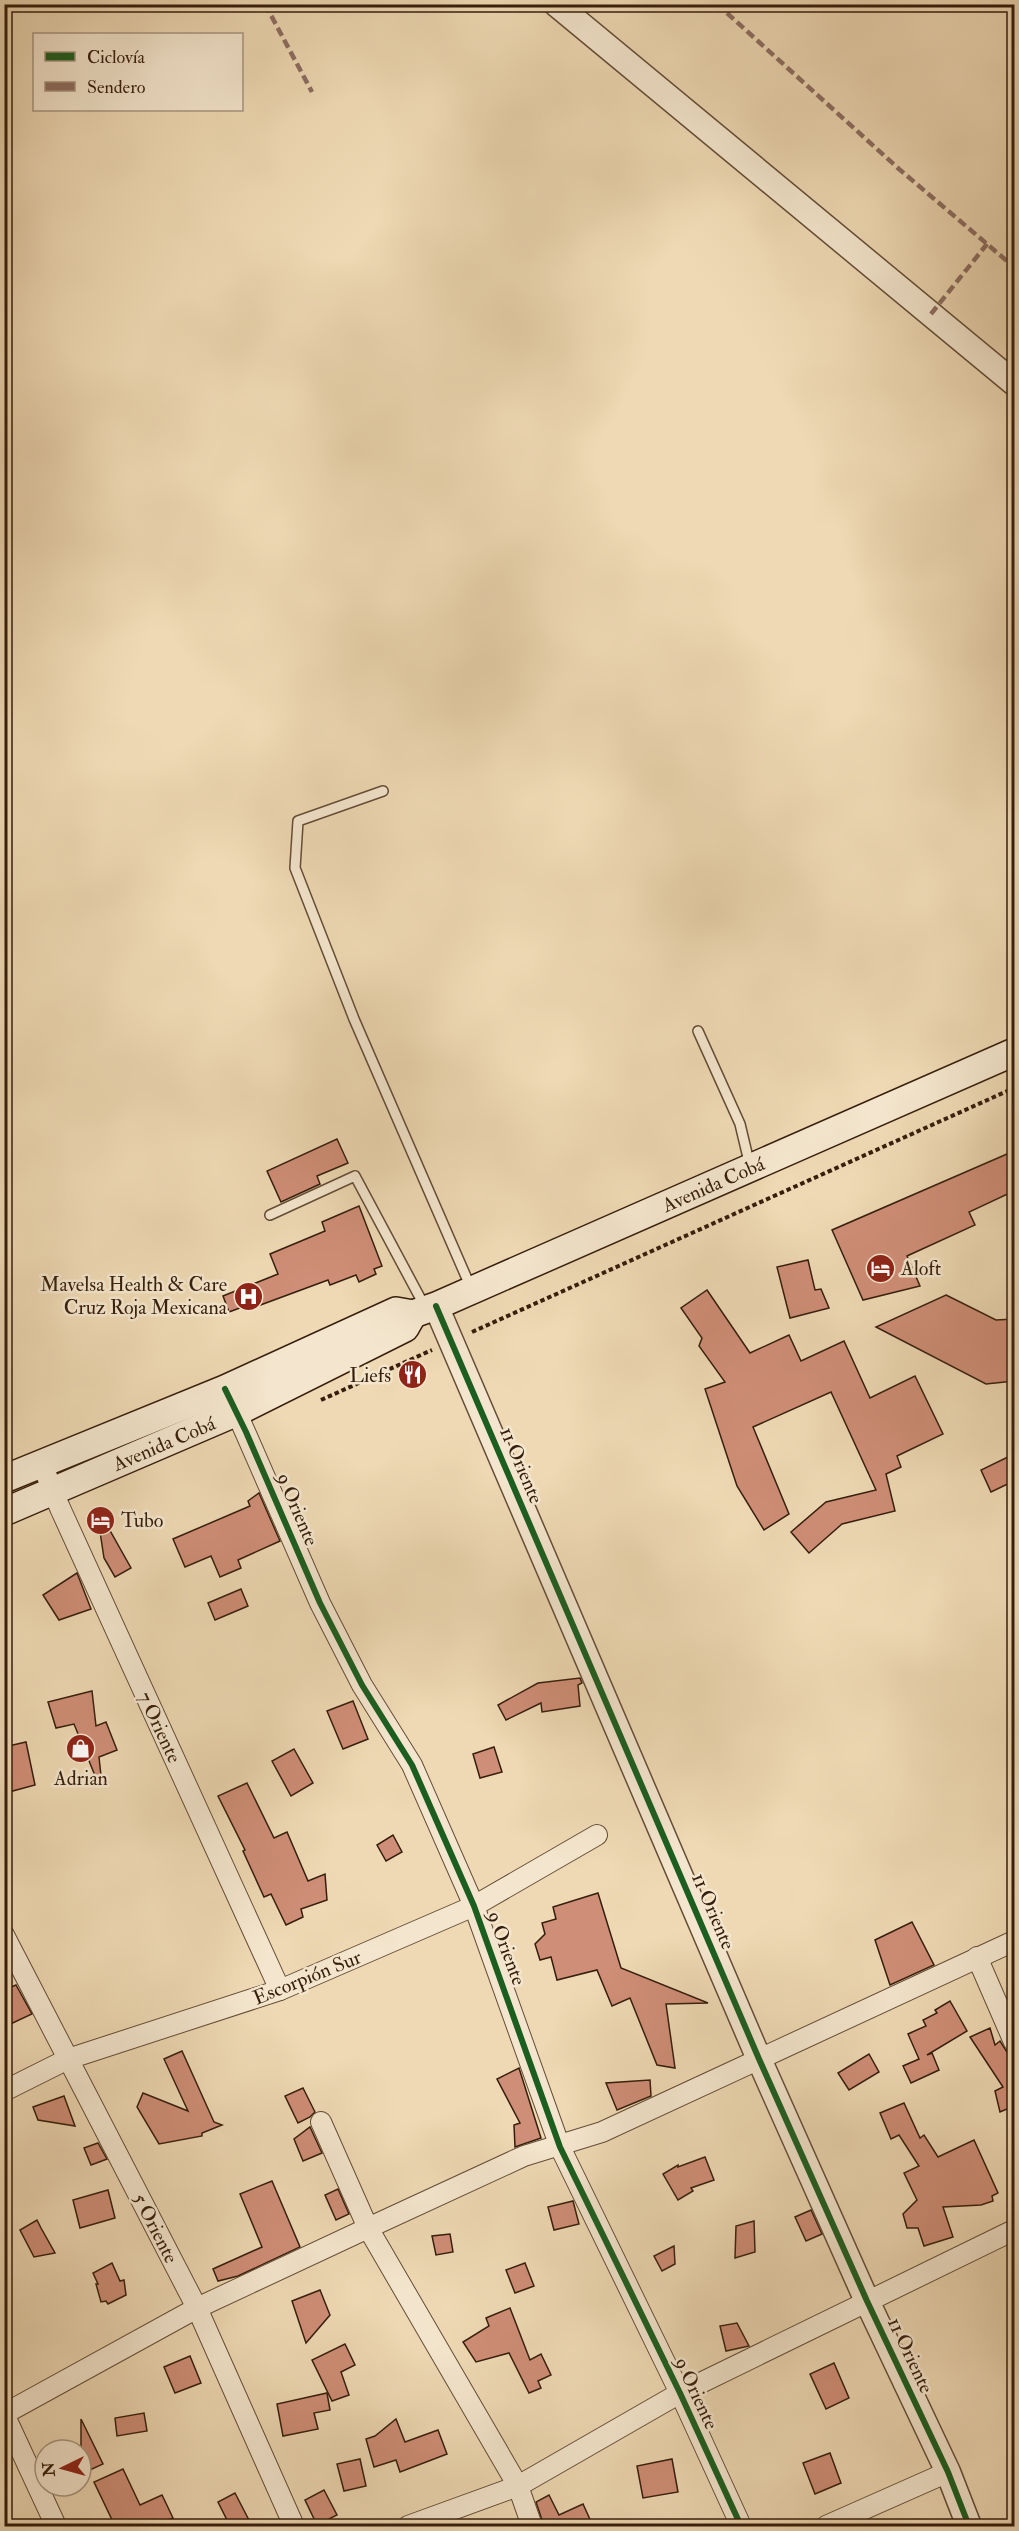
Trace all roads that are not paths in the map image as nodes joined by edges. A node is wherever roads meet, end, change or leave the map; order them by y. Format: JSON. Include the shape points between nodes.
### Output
{"nodes":[{"id":1,"x":556,"y":4,"type":"edge"},
{"id":2,"x":1014,"y":383,"type":"edge"},
{"id":3,"x":383,"y":791,"type":"dead end"},
{"id":4,"x":698,"y":1030,"type":"dead end"},
{"id":5,"x":1014,"y":1052,"type":"edge"},
{"id":6,"x":750,"y":1168,"type":"junction"},
{"id":7,"x":270,"y":1215,"type":"dead end"},
{"id":8,"x":472,"y":1290,"type":"junction"},
{"id":9,"x":425,"y":1310,"type":"junction"},
{"id":10,"x":231,"y":1400,"type":"junction"},
{"id":11,"x":41,"y":1462,"type":"junction"},
{"id":12,"x":4,"y":1479,"type":"edge"},
{"id":13,"x":53,"y":1491,"type":"junction"},
{"id":14,"x":4,"y":1512,"type":"edge"},
{"id":15,"x":597,"y":1835,"type":"dead end"},
{"id":16,"x":474,"y":1906,"type":"junction"},
{"id":17,"x":4,"y":1935,"type":"edge"},
{"id":18,"x":1014,"y":1941,"type":"edge"},
{"id":19,"x":977,"y":1957,"type":"junction"},
{"id":20,"x":280,"y":1990,"type":"junction"},
{"id":21,"x":1014,"y":2042,"type":"edge"},
{"id":22,"x":68,"y":2059,"type":"junction"},
{"id":23,"x":759,"y":2059,"type":"junction"},
{"id":24,"x":4,"y":2091,"type":"edge"},
{"id":25,"x":321,"y":2122,"type":"dead end"},
{"id":26,"x":560,"y":2147,"type":"junction"},
{"id":27,"x":368,"y":2228,"type":"junction"},
{"id":28,"x":1014,"y":2230,"type":"edge"},
{"id":29,"x":867,"y":2301,"type":"junction"},
{"id":30,"x":197,"y":2308,"type":"junction"},
{"id":31,"x":680,"y":2393,"type":"junction"},
{"id":32,"x":4,"y":2414,"type":"edge"},
{"id":33,"x":948,"y":2472,"type":"junction"},
{"id":34,"x":518,"y":2486,"type":"junction"},
{"id":35,"x":56,"y":2526,"type":"edge"},
{"id":36,"x":294,"y":2526,"type":"edge"},
{"id":37,"x":408,"y":2526,"type":"edge"},
{"id":38,"x":532,"y":2526,"type":"edge"},
{"id":39,"x":741,"y":2526,"type":"edge"},
{"id":40,"x":826,"y":2526,"type":"edge"},
{"id":41,"x":969,"y":2526,"type":"edge"}],
"edges":[{"from":1,"to":2,"type":"street"},
{"from":3,"to":8,"type":"lane","via":[[298,821],[295,868],[354,1019]]},
{"from":4,"to":6,"type":"lane","via":[[740,1124]]},
{"from":5,"to":6,"type":"main road","name":"Avenida Cobá"},
{"from":6,"to":8,"type":"main road","name":"Avenida Cobá"},
{"from":7,"to":9,"type":"lane","via":[[355,1176]]},
{"from":8,"to":9,"type":"main road","name":"Avenida Cobá"},
{"from":9,"to":10,"type":"main road","name":"Avenida Cobá","via":[[396,1311]]},
{"from":9,"to":23,"type":"street","name":"11 Oriente","via":[[451,1342]]},
{"from":10,"to":11,"type":"main road","name":"Avenida Cobá"},
{"from":10,"to":13,"type":"main road","name":"Avenida Cobá"},
{"from":10,"to":16,"type":"street","name":"9 Oriente","via":[[320,1603],[362,1685],[412,1765]]},
{"from":11,"to":12,"type":"main road","name":"Avenida Cobá"},
{"from":11,"to":13,"type":"street","name":"7 Oriente"},
{"from":13,"to":14,"type":"main road","name":"Avenida Cobá"},
{"from":13,"to":20,"type":"street","name":"7 Oriente"},
{"from":15,"to":16,"type":"street","name":"Escorpión Sur"},
{"from":16,"to":20,"type":"street","name":"Escorpión Sur"},
{"from":16,"to":26,"type":"street","name":"9 Oriente"},
{"from":17,"to":22,"type":"street","name":"5 Oriente"},
{"from":18,"to":19,"type":"street"},
{"from":19,"to":21,"type":"street"},
{"from":19,"to":23,"type":"street"},
{"from":20,"to":22,"type":"street","name":"Escorpión Sur"},
{"from":22,"to":24,"type":"street","name":"Escorpión Sur"},
{"from":22,"to":30,"type":"street","name":"5 Oriente"},
{"from":23,"to":26,"type":"street","via":[[602,2132]]},
{"from":23,"to":29,"type":"street","name":"11 Oriente"},
{"from":25,"to":27,"type":"street"},
{"from":26,"to":27,"type":"street","via":[[525,2156]]},
{"from":26,"to":31,"type":"street","name":"9 Oriente"},
{"from":27,"to":30,"type":"street"},
{"from":27,"to":34,"type":"street"},
{"from":28,"to":29,"type":"street"},
{"from":29,"to":31,"type":"street"},
{"from":29,"to":33,"type":"street","name":"11 Oriente"},
{"from":30,"to":32,"type":"street"},
{"from":30,"to":36,"type":"street","name":"5 Oriente"},
{"from":31,"to":34,"type":"street"},
{"from":31,"to":39,"type":"street","name":"9 Oriente"},
{"from":32,"to":35,"type":"street"},
{"from":33,"to":40,"type":"street"},
{"from":33,"to":41,"type":"street","name":"11 Oriente"},
{"from":34,"to":37,"type":"street"},
{"from":34,"to":38,"type":"street"}]}
